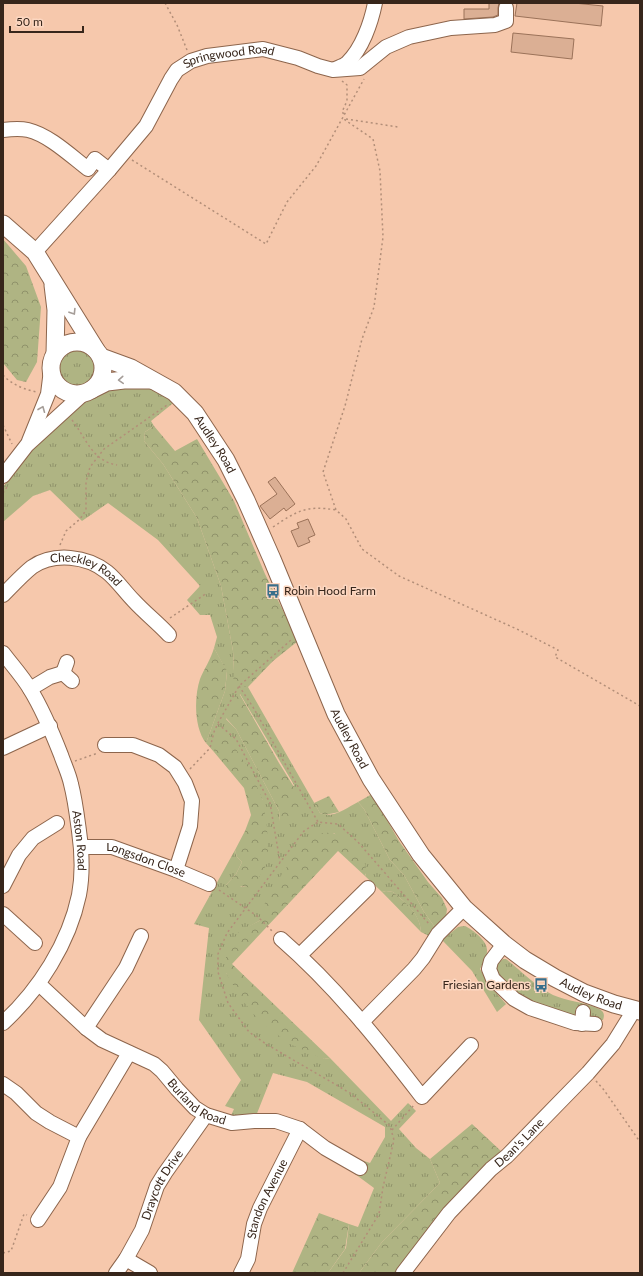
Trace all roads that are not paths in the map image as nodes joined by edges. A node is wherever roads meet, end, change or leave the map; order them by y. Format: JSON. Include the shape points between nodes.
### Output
{"nodes":[{"id":1,"x":375,"y":3,"type":"edge"},
{"id":2,"x":506,"y":8,"type":"dead end"},
{"id":3,"x":333,"y":70,"type":"junction"},
{"id":4,"x":3,"y":130,"type":"edge"},
{"id":5,"x":109,"y":170,"type":"junction"},
{"id":6,"x":3,"y":224,"type":"edge"},
{"id":7,"x":35,"y":252,"type":"junction"},
{"id":8,"x":52,"y":278,"type":"junction"},
{"id":9,"x":99,"y":354,"type":"junction"},
{"id":10,"x":53,"y":362,"type":"junction"},
{"id":11,"x":156,"y":380,"type":"junction"},
{"id":12,"x":86,"y":392,"type":"junction"},
{"id":13,"x":27,"y":446,"type":"junction"},
{"id":14,"x":5,"y":481,"type":"edge"},
{"id":15,"x":3,"y":595,"type":"edge"},
{"id":16,"x":167,"y":626,"type":"road end"},
{"id":17,"x":3,"y":653,"type":"edge"},
{"id":18,"x":67,"y":672,"type":"dead end"},
{"id":19,"x":30,"y":689,"type":"junction"},
{"id":20,"x":50,"y":726,"type":"junction"},
{"id":21,"x":105,"y":745,"type":"road end"},
{"id":22,"x":3,"y":748,"type":"edge"},
{"id":23,"x":57,"y":823,"type":"dead end"},
{"id":24,"x":81,"y":847,"type":"junction"},
{"id":25,"x":176,"y":870,"type":"junction"},
{"id":26,"x":209,"y":884,"type":"road end"},
{"id":27,"x":3,"y":886,"type":"edge"},
{"id":28,"x":368,"y":888,"type":"dead end"},
{"id":29,"x":464,"y":908,"type":"junction"},
{"id":30,"x":3,"y":914,"type":"edge"},
{"id":31,"x":141,"y":936,"type":"dead end"},
{"id":32,"x":281,"y":939,"type":"road end"},
{"id":33,"x":35,"y":943,"type":"dead end"},
{"id":34,"x":504,"y":944,"type":"junction"},
{"id":35,"x":300,"y":955,"type":"junction"},
{"id":36,"x":38,"y":984,"type":"junction"},
{"id":37,"x":637,"y":1011,"type":"edge"},
{"id":38,"x":587,"y":1020,"type":"dead end"},
{"id":39,"x":362,"y":1022,"type":"junction"},
{"id":40,"x":3,"y":1023,"type":"edge"},
{"id":41,"x":86,"y":1028,"type":"junction"},
{"id":42,"x":471,"y":1045,"type":"dead end"},
{"id":43,"x":129,"y":1053,"type":"junction"},
{"id":44,"x":3,"y":1084,"type":"edge"},
{"id":45,"x":206,"y":1115,"type":"junction"},
{"id":46,"x":300,"y":1129,"type":"junction"},
{"id":47,"x":79,"y":1137,"type":"junction"},
{"id":48,"x":360,"y":1168,"type":"dead end"},
{"id":49,"x":38,"y":1220,"type":"road end"},
{"id":50,"x":126,"y":1259,"type":"junction"},
{"id":51,"x":116,"y":1273,"type":"edge"},
{"id":52,"x":150,"y":1273,"type":"edge"},
{"id":53,"x":241,"y":1273,"type":"edge"},
{"id":54,"x":403,"y":1273,"type":"edge"}],
"edges":[{"from":1,"to":3,"type":"street","via":[[372,19],[360,45],[346,64]]},
{"from":2,"to":3,"type":"street","via":[[506,21],[495,25],[451,28],[409,37],[386,47],[360,68]]},
{"from":3,"to":5,"type":"street","name":"Springwood Road","via":[[263,49],[207,56],[191,61],[177,70],[146,126]]},
{"from":4,"to":5,"type":"street","via":[[28,130],[54,144],[88,169],[95,159]]},
{"from":5,"to":7,"type":"street","name":"Springwood Road"},
{"from":6,"to":7,"type":"main road"},
{"from":7,"to":8,"type":"main road"},
{"from":8,"to":9,"type":"main road","one_way":true},
{"from":8,"to":10,"type":"main road","via":[[56,310]]},
{"from":9,"to":10,"type":"main road","via":[[88,344],[69,343],[62,346]]},
{"from":9,"to":11,"type":"main road","name":"Audley Road"},
{"from":9,"to":12,"type":"main road","via":[[103,366],[102,376],[97,384]]},
{"from":10,"to":12,"type":"main road","via":[[53,378],[57,384],[75,394]]},
{"from":13,"to":10,"type":"street","one_way":true,"via":[[48,394]]},
{"from":11,"to":12,"type":"main road","one_way":true,"via":[[107,382]]},
{"from":11,"to":29,"type":"main road","name":"Audley Road","via":[[174,392],[195,413],[226,460],[303,631],[336,714],[371,779],[421,855]]},
{"from":12,"to":13,"type":"street"},
{"from":13,"to":14,"type":"street"},
{"from":15,"to":16,"type":"street","name":"Checkley Road","via":[[32,567],[70,557],[96,565],[107,572],[135,602]]},
{"from":17,"to":19,"type":"street","name":"Aston Road"},
{"from":18,"to":19,"type":"street","via":[[50,677]]},
{"from":19,"to":20,"type":"street","name":"Aston Road"},
{"from":20,"to":22,"type":"street"},
{"from":20,"to":24,"type":"street","name":"Aston Road","via":[[71,784]]},
{"from":21,"to":25,"type":"street","via":[[133,745],[159,755],[175,767],[181,777],[192,801],[190,826]]},
{"from":23,"to":27,"type":"street","via":[[33,838],[19,854]]},
{"from":24,"to":25,"type":"street","name":"Longsdon Close","via":[[112,847]]},
{"from":24,"to":36,"type":"street","name":"Aston Road","via":[[82,871],[74,917],[60,948]]},
{"from":25,"to":26,"type":"street","name":"Longsdon Close"},
{"from":28,"to":35,"type":"street"},
{"from":29,"to":34,"type":"main road","name":"Audley Road"},
{"from":29,"to":39,"type":"street","via":[[438,934],[414,969]]},
{"from":30,"to":33,"type":"street"},
{"from":31,"to":41,"type":"street","via":[[126,968]]},
{"from":32,"to":35,"type":"street"},
{"from":34,"to":37,"type":"main road","name":"Audley Road","via":[[525,960],[570,986]]},
{"from":34,"to":38,"type":"street","via":[[491,961],[489,969],[493,979],[514,999],[530,1008],[575,1023]]},
{"from":35,"to":39,"type":"street"},
{"from":36,"to":40,"type":"street","name":"Aston Road"},
{"from":36,"to":41,"type":"street","name":"Burland Road"},
{"from":37,"to":54,"type":"street","name":"Dean's Lane","via":[[588,1073],[449,1214]]},
{"from":39,"to":42,"type":"street","via":[[382,1045],[418,1101]]},
{"from":41,"to":43,"type":"street","name":"Burland Road","via":[[102,1040]]},
{"from":43,"to":45,"type":"street","name":"Burland Road","via":[[154,1064],[195,1108]]},
{"from":43,"to":47,"type":"street"},
{"from":44,"to":47,"type":"street","via":[[36,1113]]},
{"from":45,"to":46,"type":"street","name":"Burland Road","via":[[227,1117],[232,1123],[276,1121]]},
{"from":45,"to":50,"type":"street","name":"Draycott Drive","via":[[158,1186],[142,1230]]},
{"from":46,"to":48,"type":"street","name":"Burland Road","via":[[325,1148]]},
{"from":46,"to":53,"type":"street","name":"Standon Avenue","via":[[258,1214],[248,1259]]},
{"from":47,"to":49,"type":"street","via":[[60,1187]]},
{"from":50,"to":51,"type":"street","name":"Draycott Drive"},
{"from":50,"to":52,"type":"street"}]}
